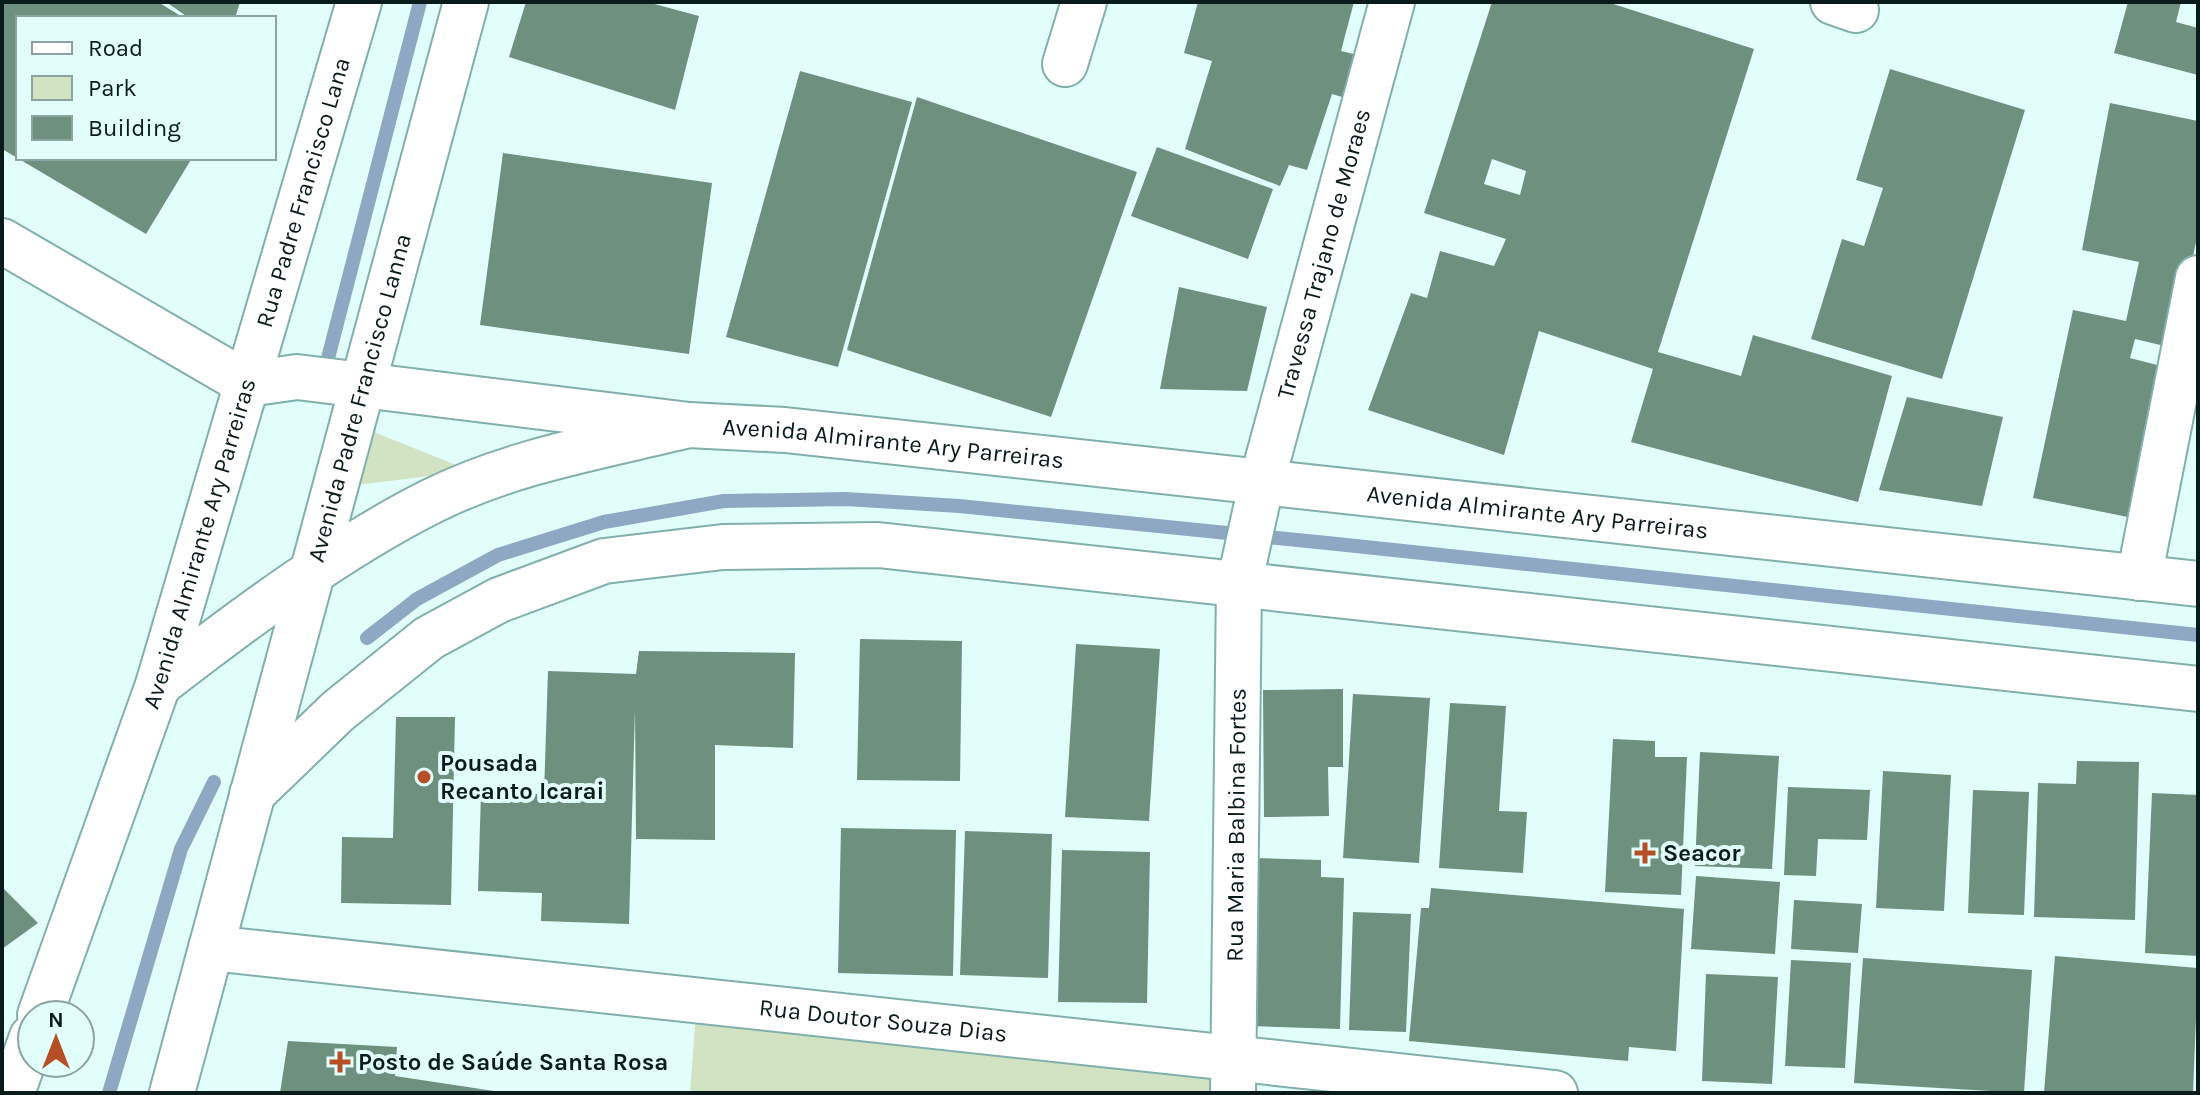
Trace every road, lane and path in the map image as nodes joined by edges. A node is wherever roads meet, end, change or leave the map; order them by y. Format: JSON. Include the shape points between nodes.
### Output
{"nodes":[{"id":1,"x":359,"y":2,"type":"edge"},
{"id":2,"x":466,"y":2,"type":"edge"},
{"id":3,"x":1084,"y":2,"type":"edge"},
{"id":4,"x":1392,"y":2,"type":"edge"},
{"id":5,"x":1065,"y":64,"type":"dead end"},
{"id":6,"x":2,"y":241,"type":"edge"},
{"id":7,"x":2198,"y":278,"type":"edge"},
{"id":8,"x":248,"y":384,"type":"junction"},
{"id":9,"x":361,"y":384,"type":"junction"},
{"id":10,"x":689,"y":425,"type":"junction"},
{"id":11,"x":1259,"y":494,"type":"junction"},
{"id":12,"x":1242,"y":571,"type":"junction"},
{"id":13,"x":310,"y":577,"type":"junction"},
{"id":14,"x":2139,"y":578,"type":"junction"},
{"id":15,"x":2198,"y":584,"type":"edge"},
{"id":16,"x":206,"y":648,"type":"junction"},
{"id":17,"x":282,"y":680,"type":"junction"},
{"id":18,"x":158,"y":685,"type":"junction"},
{"id":19,"x":2198,"y":689,"type":"edge"},
{"id":20,"x":252,"y":794,"type":"junction"},
{"id":21,"x":211,"y":948,"type":"junction"},
{"id":22,"x":46,"y":999,"type":"edge"},
{"id":23,"x":1233,"y":1076,"type":"edge"},
{"id":24,"x":172,"y":1093,"type":"edge"},
{"id":25,"x":1555,"y":1093,"type":"edge"}],
"edges":[{"from":1,"to":8,"type":"street","name":"Rua Padre Francisco Lana"},
{"from":2,"to":9,"type":"street","name":"Avenida Padre Francisco Lanna"},
{"from":3,"to":5,"type":"street"},
{"from":4,"to":11,"type":"street","name":"Travessa Trajano de Moraes"},
{"from":6,"to":8,"type":"street"},
{"from":7,"to":14,"type":"street"},
{"from":8,"to":9,"type":"street","name":"Avenida Almirante Ary Parreiras","via":[[297,377]]},
{"from":8,"to":18,"type":"street","name":"Avenida Almirante Ary Parreiras"},
{"from":9,"to":10,"type":"street","name":"Avenida Almirante Ary Parreiras"},
{"from":9,"to":13,"type":"street","name":"Avenida Padre Francisco Lanna"},
{"from":10,"to":11,"type":"street","name":"Avenida Almirante Ary Parreiras","via":[[785,430]]},
{"from":10,"to":13,"type":"street","via":[[526,464],[433,500],[348,548]]},
{"from":11,"to":12,"type":"street","name":"Travessa Trajano de Moraes"},
{"from":11,"to":14,"type":"street","name":"Avenida Almirante Ary Parreiras"},
{"from":12,"to":19,"type":"street"},
{"from":12,"to":20,"type":"street","via":[[878,545],[723,547],[604,561],[499,600],[429,638],[338,711]]},
{"from":12,"to":23,"type":"street","name":"Rua Maria Balbina Fortes"},
{"from":13,"to":16,"type":"street"},
{"from":13,"to":17,"type":"street","name":"Avenida Padre Francisco Lanna"},
{"from":14,"to":15,"type":"street","name":"Avenida Almirante Ary Parreiras"},
{"from":16,"to":17,"type":"street","via":[[244,646],[267,656]]},
{"from":16,"to":18,"type":"street"},
{"from":17,"to":20,"type":"street","name":"Avenida Padre Francisco Lanna"},
{"from":18,"to":22,"type":"street","name":"Avenida Almirante Ary Parreiras"},
{"from":20,"to":21,"type":"street"},
{"from":21,"to":23,"type":"street","name":"Rua Doutor Souza Dias"},
{"from":21,"to":24,"type":"street"},
{"from":23,"to":25,"type":"street","name":"Rua Doutor Souza Dias"}]}
